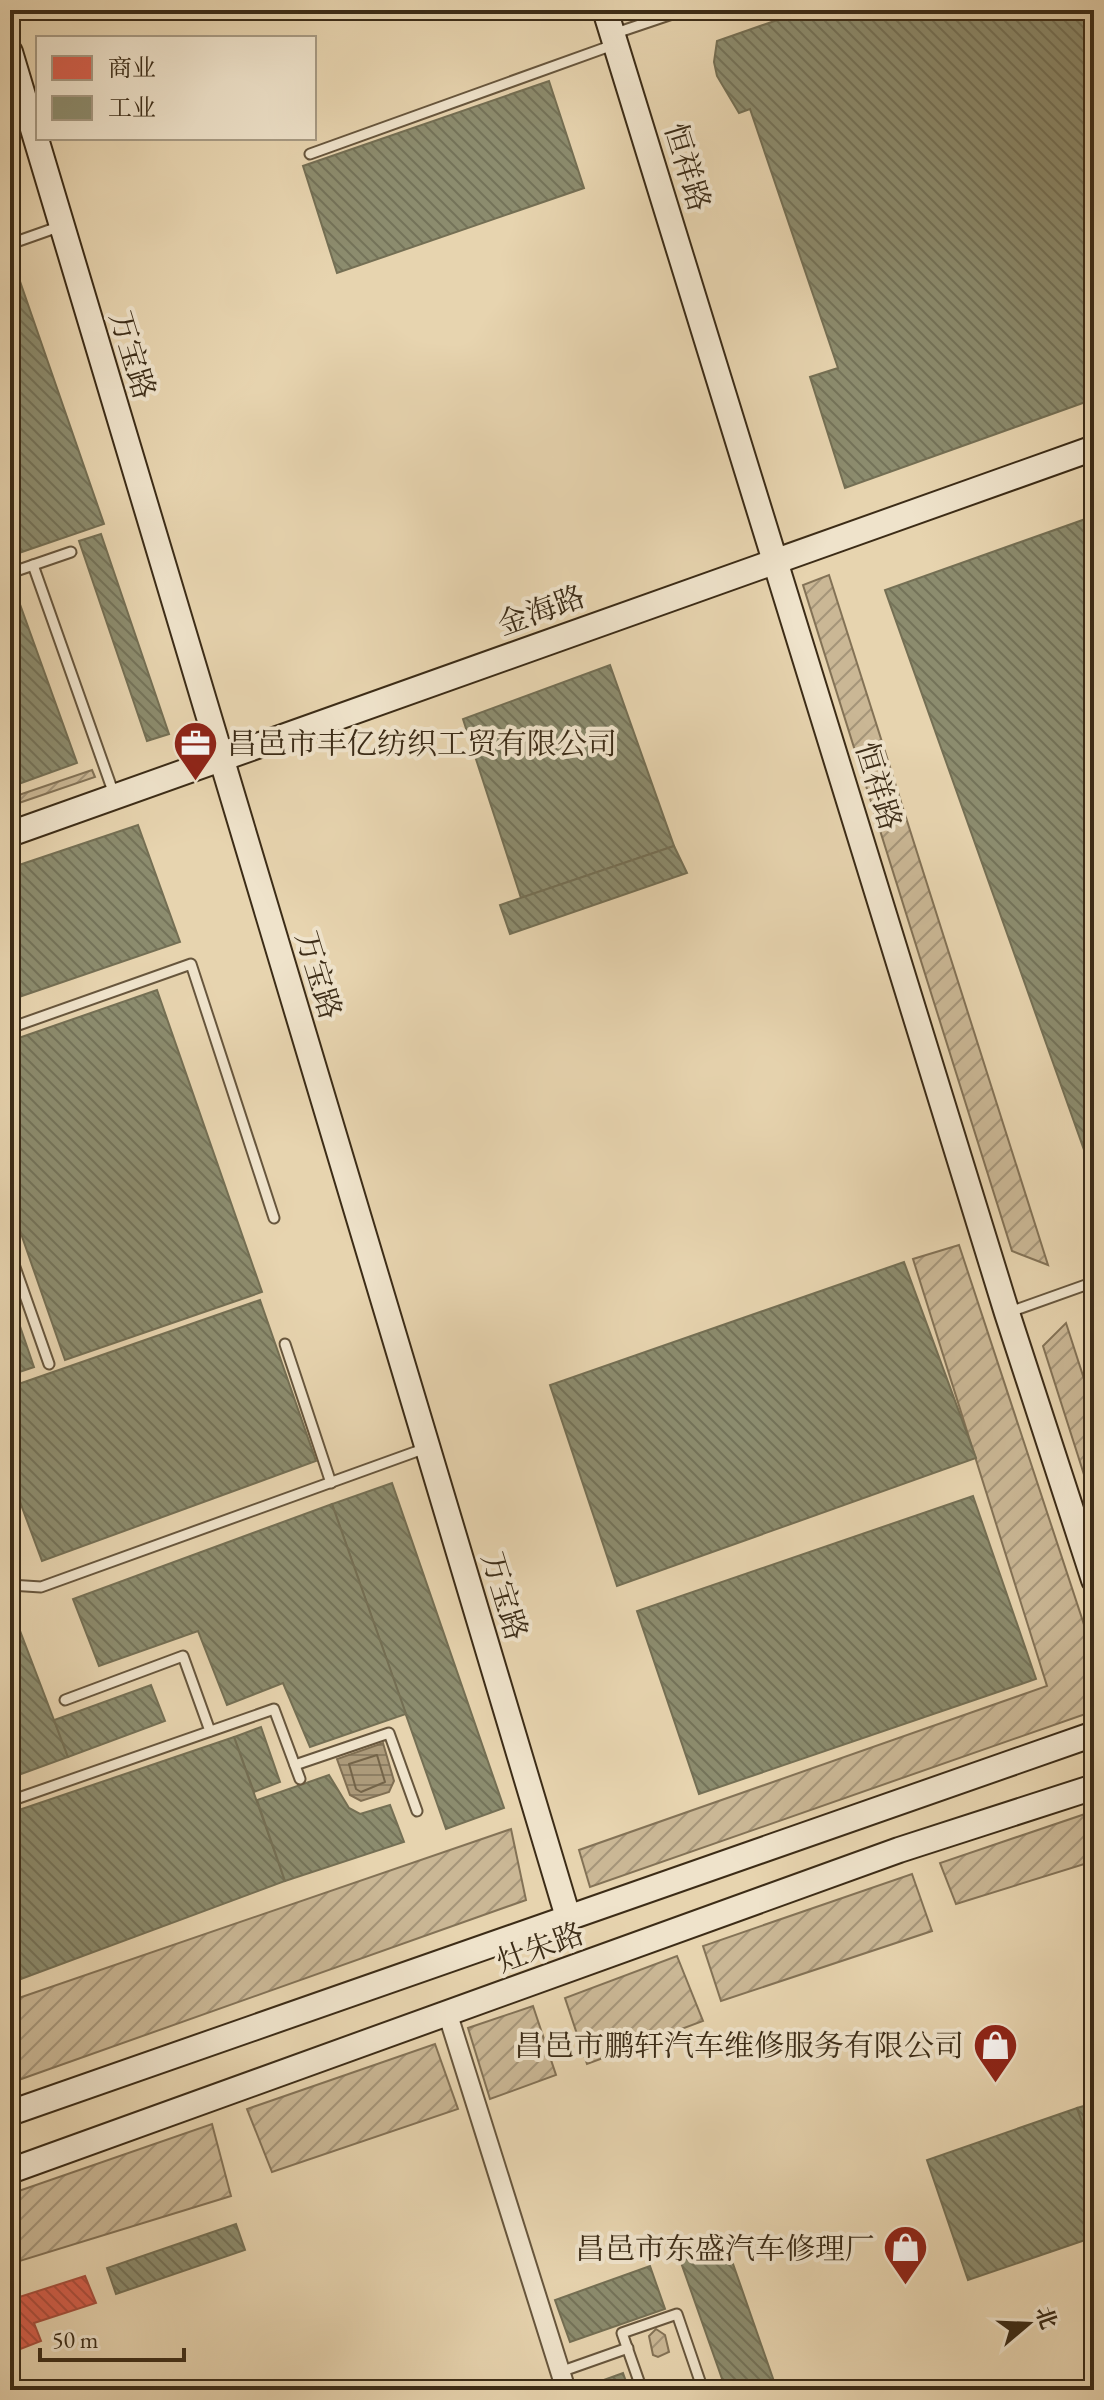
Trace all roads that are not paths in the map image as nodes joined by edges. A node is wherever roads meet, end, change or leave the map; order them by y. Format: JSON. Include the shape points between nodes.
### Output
{"nodes":[{"id":1,"x":605,"y":10,"type":"edge"},
{"id":2,"x":684,"y":10,"type":"edge"},
{"id":3,"x":614,"y":39,"type":"junction"},
{"id":4,"x":10,"y":52,"type":"edge"},
{"id":5,"x":310,"y":154,"type":"dead end"},
{"id":6,"x":61,"y":226,"type":"junction"},
{"id":7,"x":10,"y":244,"type":"edge"},
{"id":8,"x":1094,"y":448,"type":"edge"},
{"id":9,"x":71,"y":552,"type":"dead end"},
{"id":10,"x":776,"y":559,"type":"junction"},
{"id":11,"x":33,"y":565,"type":"junction"},
{"id":12,"x":10,"y":573,"type":"edge"},
{"id":13,"x":220,"y":759,"type":"junction"},
{"id":14,"x":115,"y":797,"type":"junction"},
{"id":15,"x":10,"y":834,"type":"edge"},
{"id":16,"x":10,"y":1028,"type":"edge"},
{"id":17,"x":274,"y":1218,"type":"dead end"},
{"id":18,"x":10,"y":1253,"type":"edge"},
{"id":19,"x":1094,"y":1282,"type":"edge"},
{"id":20,"x":1007,"y":1313,"type":"junction"},
{"id":21,"x":285,"y":1344,"type":"dead end"},
{"id":22,"x":49,"y":1364,"type":"dead end"},
{"id":23,"x":427,"y":1448,"type":"junction"},
{"id":24,"x":331,"y":1483,"type":"junction"},
{"id":25,"x":1094,"y":1580,"type":"edge"},
{"id":26,"x":10,"y":1585,"type":"edge"},
{"id":27,"x":65,"y":1700,"type":"dead end"},
{"id":28,"x":210,"y":1731,"type":"junction"},
{"id":29,"x":1094,"y":1734,"type":"edge"},
{"id":30,"x":295,"y":1765,"type":"junction"},
{"id":31,"x":300,"y":1779,"type":"dead end"},
{"id":32,"x":1094,"y":1787,"type":"edge"},
{"id":33,"x":10,"y":1801,"type":"edge"},
{"id":34,"x":417,"y":1811,"type":"dead end"},
{"id":35,"x":568,"y":1917,"type":"junction"},
{"id":36,"x":448,"y":2015,"type":"junction"},
{"id":37,"x":10,"y":2113,"type":"edge"},
{"id":38,"x":10,"y":2171,"type":"edge"},
{"id":39,"x":628,"y":2348,"type":"junction"},
{"id":40,"x":560,"y":2372,"type":"junction"},
{"id":41,"x":566,"y":2390,"type":"edge"},
{"id":42,"x":642,"y":2390,"type":"edge"},
{"id":43,"x":703,"y":2390,"type":"edge"}],
"edges":[{"from":1,"to":3,"type":"street","name":"恒祥路"},
{"from":2,"to":3,"type":"lane"},
{"from":3,"to":5,"type":"lane"},
{"from":3,"to":10,"type":"street","name":"恒祥路"},
{"from":4,"to":6,"type":"street","name":"万宝路"},
{"from":6,"to":7,"type":"lane"},
{"from":6,"to":13,"type":"street","name":"万宝路"},
{"from":8,"to":10,"type":"street","name":"金海路"},
{"from":9,"to":11,"type":"lane"},
{"from":10,"to":13,"type":"street","name":"金海路"},
{"from":10,"to":20,"type":"street","name":"恒祥路"},
{"from":11,"to":12,"type":"lane"},
{"from":11,"to":14,"type":"lane"},
{"from":13,"to":14,"type":"street","name":"金海路"},
{"from":13,"to":23,"type":"street","name":"万宝路"},
{"from":14,"to":15,"type":"street","name":"金海路"},
{"from":16,"to":17,"type":"lane","via":[[191,964]]},
{"from":18,"to":22,"type":"lane"},
{"from":19,"to":20,"type":"lane"},
{"from":20,"to":25,"type":"street","name":"恒祥路"},
{"from":21,"to":24,"type":"lane"},
{"from":23,"to":24,"type":"lane"},
{"from":23,"to":35,"type":"street","name":"万宝路"},
{"from":24,"to":26,"type":"lane","via":[[41,1587]]},
{"from":27,"to":28,"type":"lane","via":[[183,1656]]},
{"from":28,"to":30,"type":"lane","via":[[274,1709]]},
{"from":28,"to":33,"type":"lane"},
{"from":29,"to":35,"type":"street","name":"灶朱路"},
{"from":30,"to":31,"type":"lane"},
{"from":30,"to":34,"type":"lane","via":[[389,1733]]},
{"from":32,"to":36,"type":"street","name":"灶朱路","via":[[899,1850]]},
{"from":35,"to":37,"type":"street","name":"灶朱路"},
{"from":36,"to":38,"type":"street","name":"灶朱路"},
{"from":36,"to":40,"type":"street"},
{"from":39,"to":40,"type":"lane"},
{"from":39,"to":42,"type":"lane"},
{"from":39,"to":43,"type":"lane","via":[[622,2333],[677,2314]]},
{"from":40,"to":41,"type":"street"}]}
